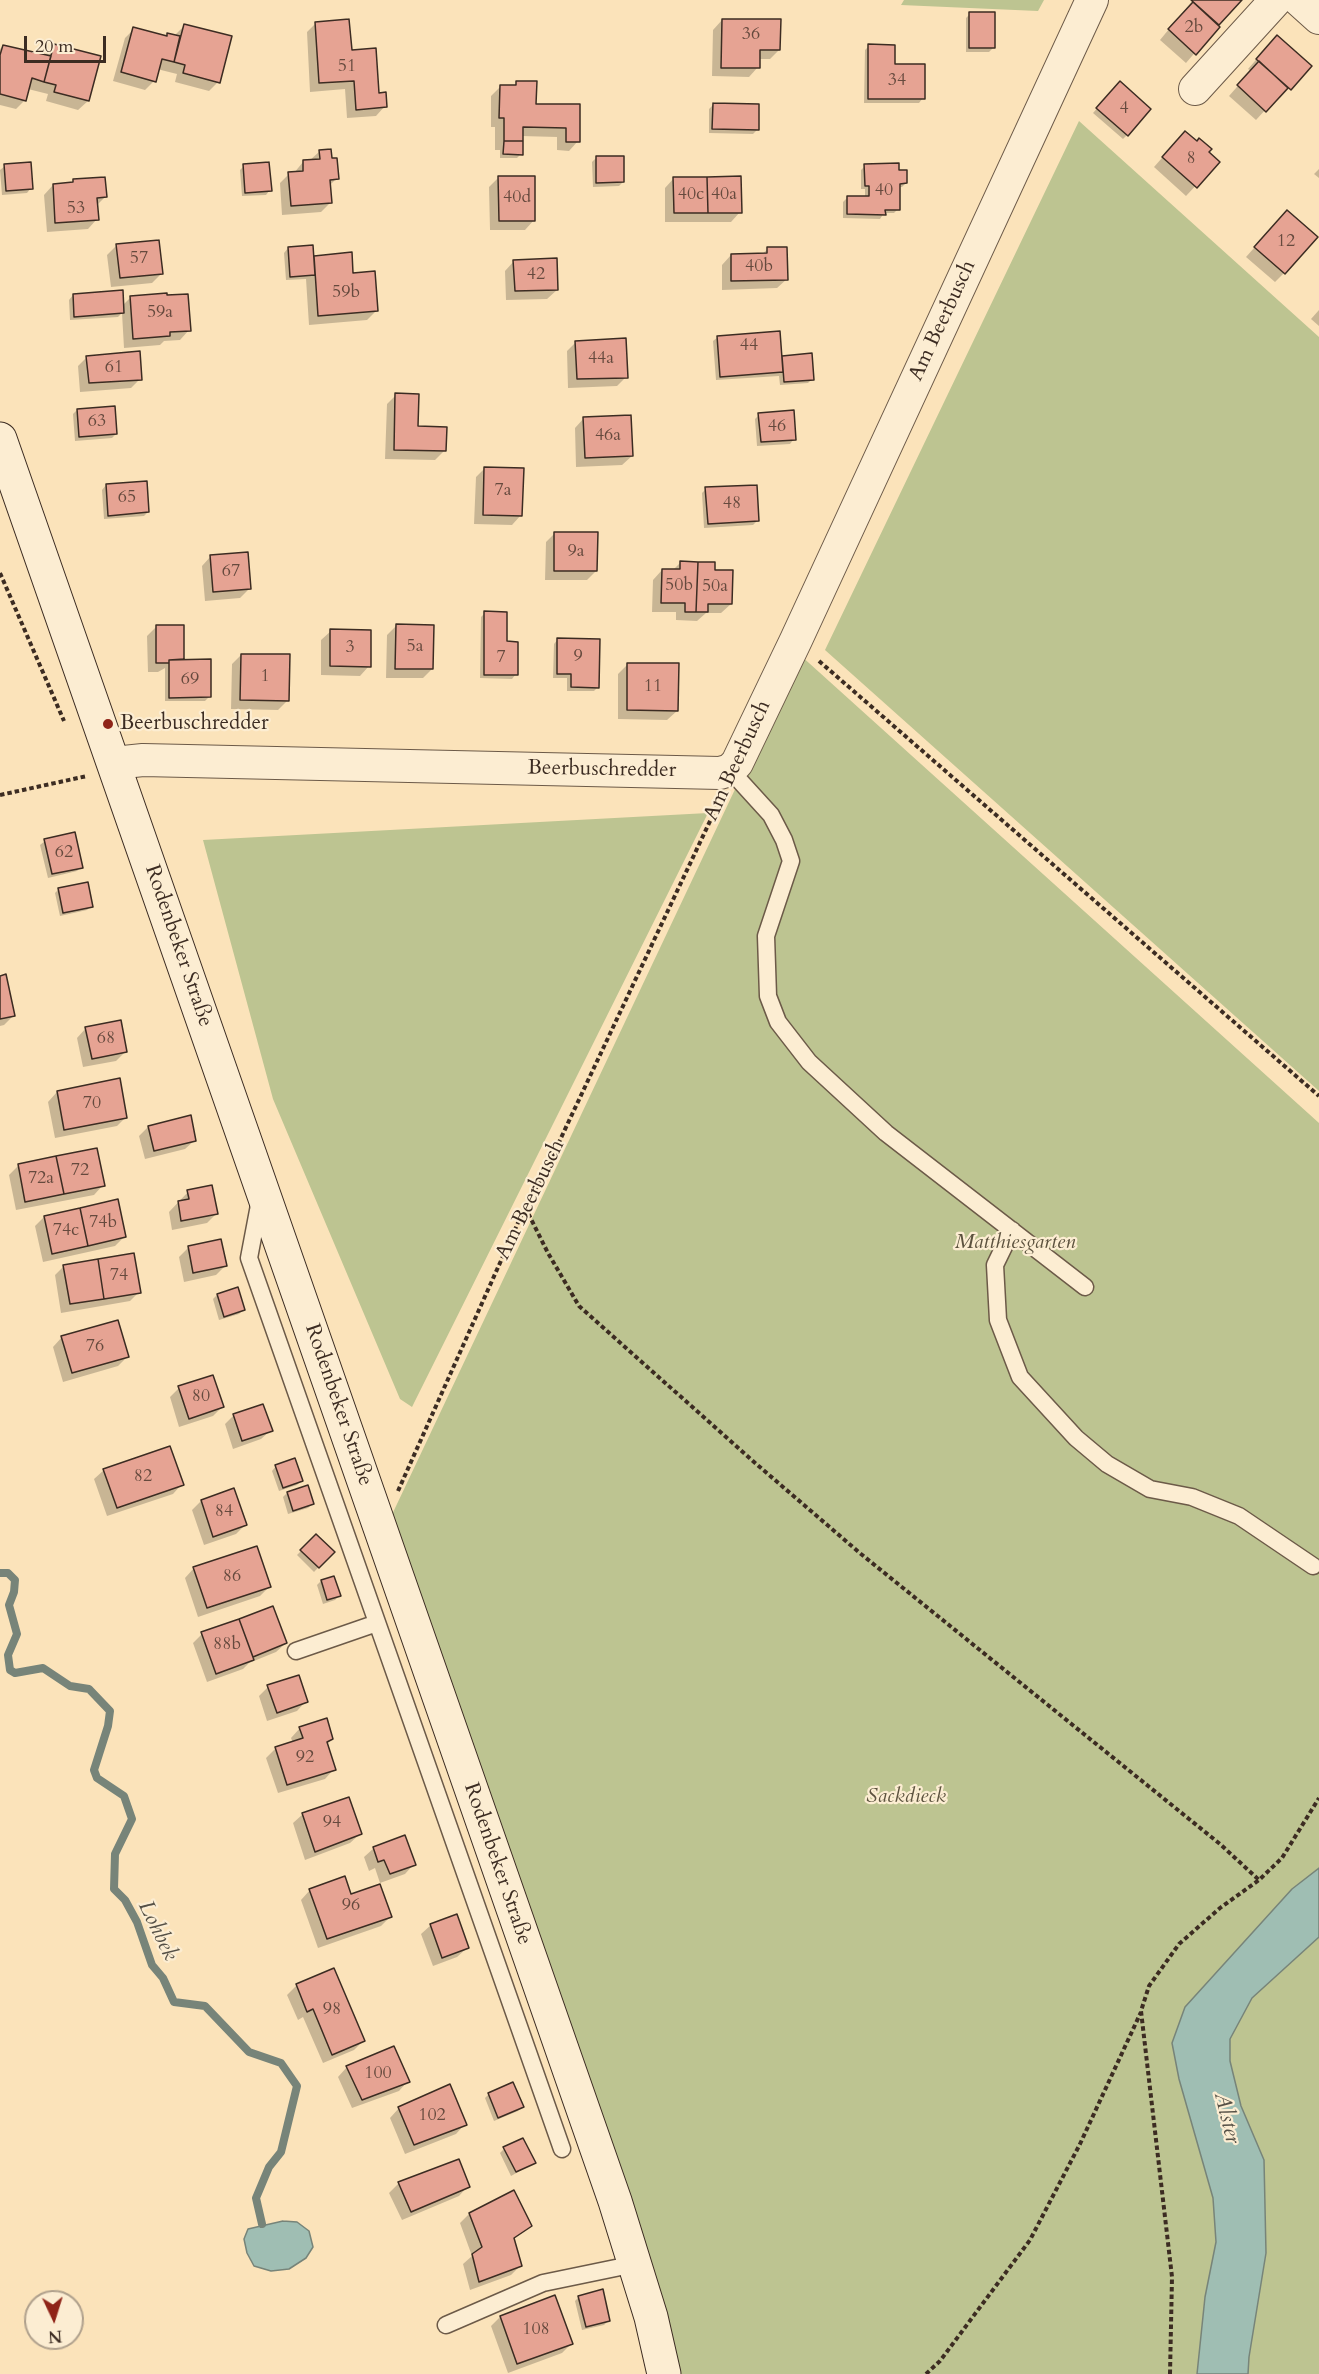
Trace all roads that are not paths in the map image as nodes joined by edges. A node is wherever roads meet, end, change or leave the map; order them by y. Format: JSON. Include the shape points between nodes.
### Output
{"nodes":[{"id":1,"x":1092,"y":0,"type":"edge"},
{"id":2,"x":1276,"y":0,"type":"edge"},
{"id":3,"x":1299,"y":0,"type":"edge"},
{"id":4,"x":1319,"y":18,"type":"edge"},
{"id":5,"x":1195,"y":89,"type":"dead end"},
{"id":6,"x":3,"y":455,"type":"edge"},
{"id":7,"x":114,"y":763,"type":"junction"},
{"id":8,"x":730,"y":770,"type":"junction"},
{"id":9,"x":262,"y":1188,"type":"junction"},
{"id":10,"x":1012,"y":1230,"type":"junction"},
{"id":11,"x":1085,"y":1287,"type":"dead end"},
{"id":12,"x":1313,"y":1566,"type":"dead end"},
{"id":13,"x":377,"y":1623,"type":"junction"},
{"id":14,"x":296,"y":1651,"type":"dead end"},
{"id":15,"x":562,"y":2149,"type":"dead end"},
{"id":16,"x":635,"y":2264,"type":"junction"},
{"id":17,"x":446,"y":2325,"type":"dead end"},
{"id":18,"x":664,"y":2374,"type":"edge"}],
"edges":[{"from":1,"to":8,"type":"street","name":"Am Beerbusch","via":[[796,640],[737,763]]},
{"from":2,"to":5,"type":"street"},
{"from":3,"to":4,"type":"street"},
{"from":6,"to":7,"type":"street","name":"Rodenbeker Straße"},
{"from":7,"to":8,"type":"street","name":"Beerbuschredder","via":[[143,760],[720,773]]},
{"from":7,"to":9,"type":"street","name":"Rodenbeker Straße"},
{"from":8,"to":10,"type":"lane","via":[[771,815],[791,861],[766,936],[768,996],[778,1022],[808,1062],[886,1133]]},
{"from":9,"to":13,"type":"lane","via":[[249,1258]]},
{"from":9,"to":16,"type":"street","name":"Rodenbeker Straße"},
{"from":10,"to":11,"type":"lane"},
{"from":10,"to":12,"type":"lane","via":[[995,1265],[998,1320],[1020,1377],[1076,1438],[1107,1464],[1150,1489],[1192,1497],[1239,1516]]},
{"from":13,"to":14,"type":"lane"},
{"from":13,"to":15,"type":"lane"},
{"from":16,"to":17,"type":"lane","via":[[543,2283]]},
{"from":16,"to":18,"type":"street","name":"Rodenbeker Straße"}]}
